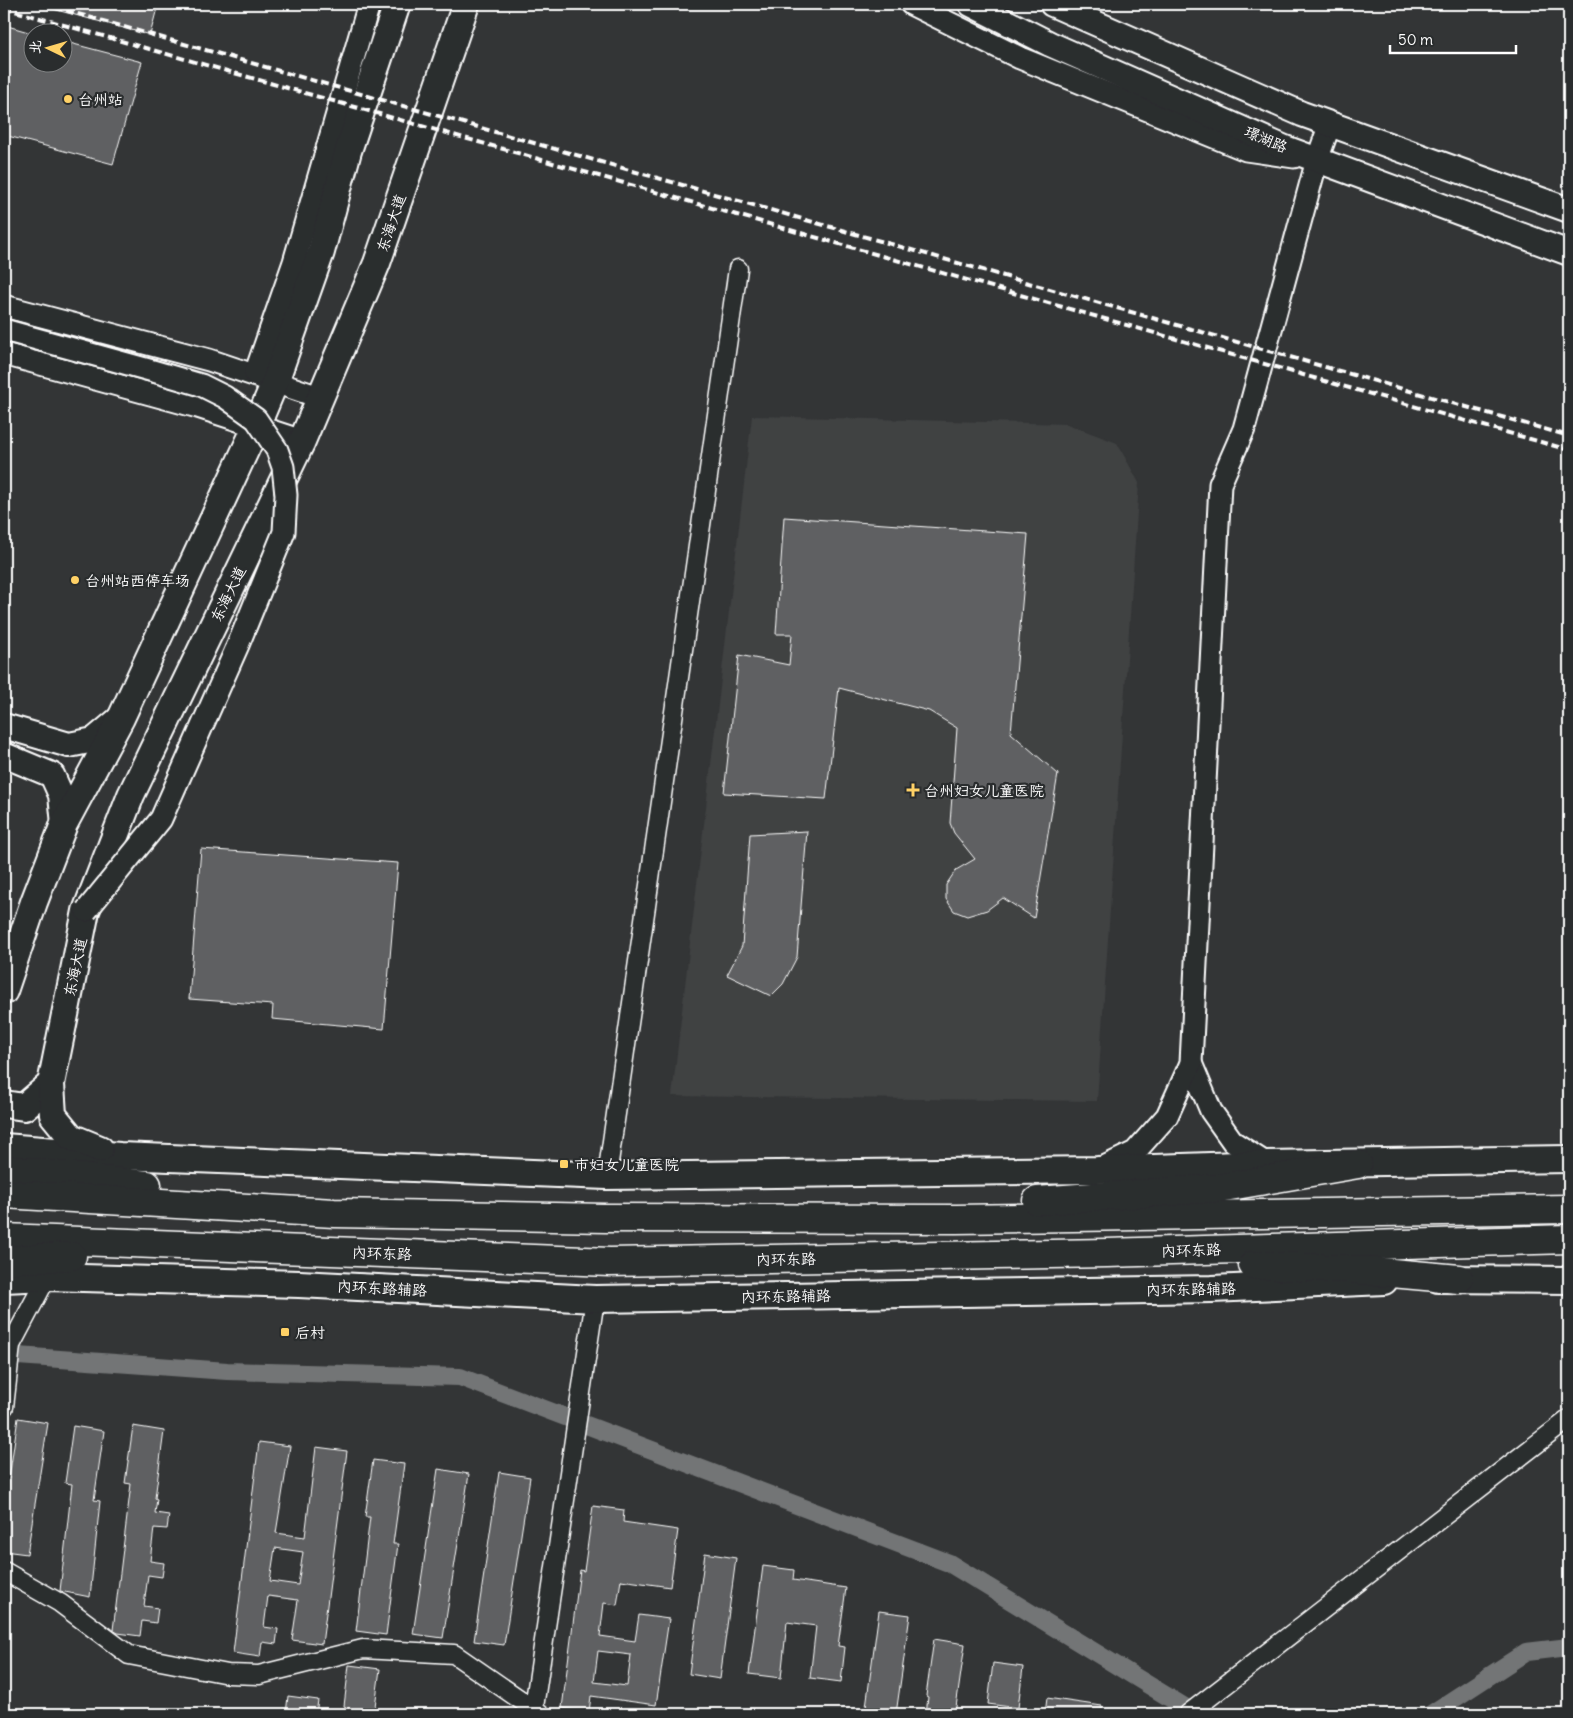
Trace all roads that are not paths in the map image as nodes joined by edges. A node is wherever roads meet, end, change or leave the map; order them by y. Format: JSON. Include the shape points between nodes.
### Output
{"nodes":[{"id":1,"x":369,"y":4,"type":"edge"},
{"id":2,"x":397,"y":4,"type":"edge"},
{"id":3,"x":466,"y":4,"type":"edge"},
{"id":4,"x":911,"y":4,"type":"edge"},
{"id":5,"x":971,"y":4,"type":"edge"},
{"id":6,"x":1052,"y":4,"type":"edge"},
{"id":7,"x":1330,"y":124,"type":"junction"},
{"id":8,"x":1317,"y":160,"type":"junction"},
{"id":9,"x":1569,"y":210,"type":"edge"},
{"id":10,"x":1569,"y":254,"type":"edge"},
{"id":11,"x":738,"y":269,"type":"dead end"},
{"id":12,"x":4,"y":306,"type":"edge"},
{"id":13,"x":4,"y":330,"type":"edge"},
{"id":14,"x":4,"y":354,"type":"edge"},
{"id":15,"x":265,"y":378,"type":"junction"},
{"id":16,"x":319,"y":397,"type":"junction"},
{"id":17,"x":257,"y":425,"type":"junction"},
{"id":18,"x":302,"y":441,"type":"junction"},
{"id":19,"x":121,"y":718,"type":"junction"},
{"id":20,"x":4,"y":726,"type":"edge"},
{"id":21,"x":4,"y":755,"type":"edge"},
{"id":22,"x":64,"y":824,"type":"junction"},
{"id":23,"x":86,"y":910,"type":"junction"},
{"id":24,"x":4,"y":991,"type":"edge"},
{"id":25,"x":1191,"y":1063,"type":"junction"},
{"id":26,"x":51,"y":1084,"type":"junction"},
{"id":27,"x":4,"y":1104,"type":"edge"},
{"id":28,"x":4,"y":1147,"type":"edge"},
{"id":29,"x":120,"y":1156,"type":"junction"},
{"id":30,"x":1569,"y":1159,"type":"edge"},
{"id":31,"x":1267,"y":1164,"type":"junction"},
{"id":32,"x":1358,"y":1164,"type":"junction"},
{"id":33,"x":4,"y":1169,"type":"edge"},
{"id":34,"x":1097,"y":1170,"type":"junction"},
{"id":35,"x":607,"y":1176,"type":"junction"},
{"id":36,"x":4,"y":1194,"type":"edge"},
{"id":37,"x":1569,"y":1209,"type":"edge"},
{"id":38,"x":334,"y":1213,"type":"junction"},
{"id":39,"x":956,"y":1220,"type":"junction"},
{"id":40,"x":4,"y":1238,"type":"edge"},
{"id":41,"x":1569,"y":1239,"type":"edge"},
{"id":42,"x":262,"y":1249,"type":"junction"},
{"id":43,"x":1107,"y":1253,"type":"junction"},
{"id":44,"x":4,"y":1260,"type":"edge"},
{"id":45,"x":47,"y":1277,"type":"junction"},
{"id":46,"x":4,"y":1279,"type":"edge"},
{"id":47,"x":1459,"y":1279,"type":"junction"},
{"id":48,"x":1569,"y":1280,"type":"edge"},
{"id":49,"x":595,"y":1299,"type":"junction"},
{"id":50,"x":4,"y":1407,"type":"edge"},
{"id":51,"x":1569,"y":1419,"type":"edge"},
{"id":52,"x":4,"y":1571,"type":"edge"},
{"id":53,"x":536,"y":1713,"type":"edge"},
{"id":54,"x":1188,"y":1714,"type":"edge"}],
"edges":[{"from":1,"to":15,"type":"street","via":[[294,262]]},
{"from":2,"to":15,"type":"main road","via":[[348,151],[321,252]]},
{"from":3,"to":16,"type":"main road","name":"东海大道","via":[[377,263]]},
{"from":4,"to":8,"type":"street","via":[[1020,58],[1246,150]]},
{"from":5,"to":8,"type":"main road","name":"璟湖路","via":[[1050,44]]},
{"from":6,"to":7,"type":"main road"},
{"from":7,"to":8,"type":"street"},
{"from":7,"to":9,"type":"main road"},
{"from":8,"to":10,"type":"main road","name":"璟湖路"},
{"from":8,"to":25,"type":"street","via":[[1244,430],[1220,484]]},
{"from":11,"to":35,"type":"street"},
{"from":12,"to":15,"type":"street"},
{"from":13,"to":23,"type":"street","bridge":true,"via":[[153,371],[217,393],[256,419],[277,450],[283,467],[286,495],[284,532],[214,700],[161,819]]},
{"from":14,"to":17,"type":"street"},
{"from":15,"to":16,"type":"street"},
{"from":15,"to":17,"type":"main road"},
{"from":16,"to":18,"type":"main road","name":"东海大道"},
{"from":17,"to":18,"type":"street"},
{"from":17,"to":19,"type":"main road"},
{"from":18,"to":23,"type":"main road","name":"东海大道","via":[[131,795]]},
{"from":19,"to":20,"type":"main road","via":[[94,740],[69,745]]},
{"from":19,"to":22,"type":"main road"},
{"from":21,"to":22,"type":"main road","via":[[52,776],[61,795]]},
{"from":22,"to":24,"type":"main road"},
{"from":23,"to":26,"type":"main road","name":"东海大道"},
{"from":25,"to":31,"type":"street","via":[[1211,1111],[1234,1142]]},
{"from":25,"to":34,"type":"street","via":[[1167,1116],[1135,1152]]},
{"from":26,"to":27,"type":"main road","via":[[24,1107]]},
{"from":26,"to":29,"type":"main road","name":"东海大道","via":[[53,1115],[70,1137]]},
{"from":28,"to":29,"type":"main road"},
{"from":29,"to":35,"type":"main road"},
{"from":30,"to":32,"type":"main road"},
{"from":31,"to":32,"type":"main road"},
{"from":31,"to":34,"type":"main road"},
{"from":32,"to":39,"type":"highway","via":[[1218,1188],[1038,1201]]},
{"from":33,"to":38,"type":"highway","via":[[178,1189]]},
{"from":34,"to":35,"type":"main road"},
{"from":36,"to":38,"type":"highway"},
{"from":37,"to":39,"type":"highway"},
{"from":38,"to":39,"type":"highway"},
{"from":40,"to":42,"type":"highway","name":"内环东路"},
{"from":41,"to":43,"type":"highway","name":"内环东路"},
{"from":42,"to":43,"type":"highway","name":"内环东路","via":[[610,1262]]},
{"from":42,"to":44,"type":"highway"},
{"from":43,"to":47,"type":"highway","via":[[1212,1264],[1347,1268]]},
{"from":45,"to":46,"type":"main road","name":"内环东路辅路"},
{"from":45,"to":49,"type":"main road","name":"内环东路辅路","via":[[299,1284]]},
{"from":45,"to":50,"type":"street","via":[[11,1345]]},
{"from":47,"to":48,"type":"main road","name":"内环东路辅路"},
{"from":47,"to":49,"type":"main road","name":"内环东路辅路","via":[[1212,1289]]},
{"from":49,"to":53,"type":"street"},
{"from":51,"to":54,"type":"street"},
{"from":52,"to":53,"type":"street","via":[[60,1603],[129,1655],[228,1674],[259,1675],[363,1649],[454,1654]]}]}
